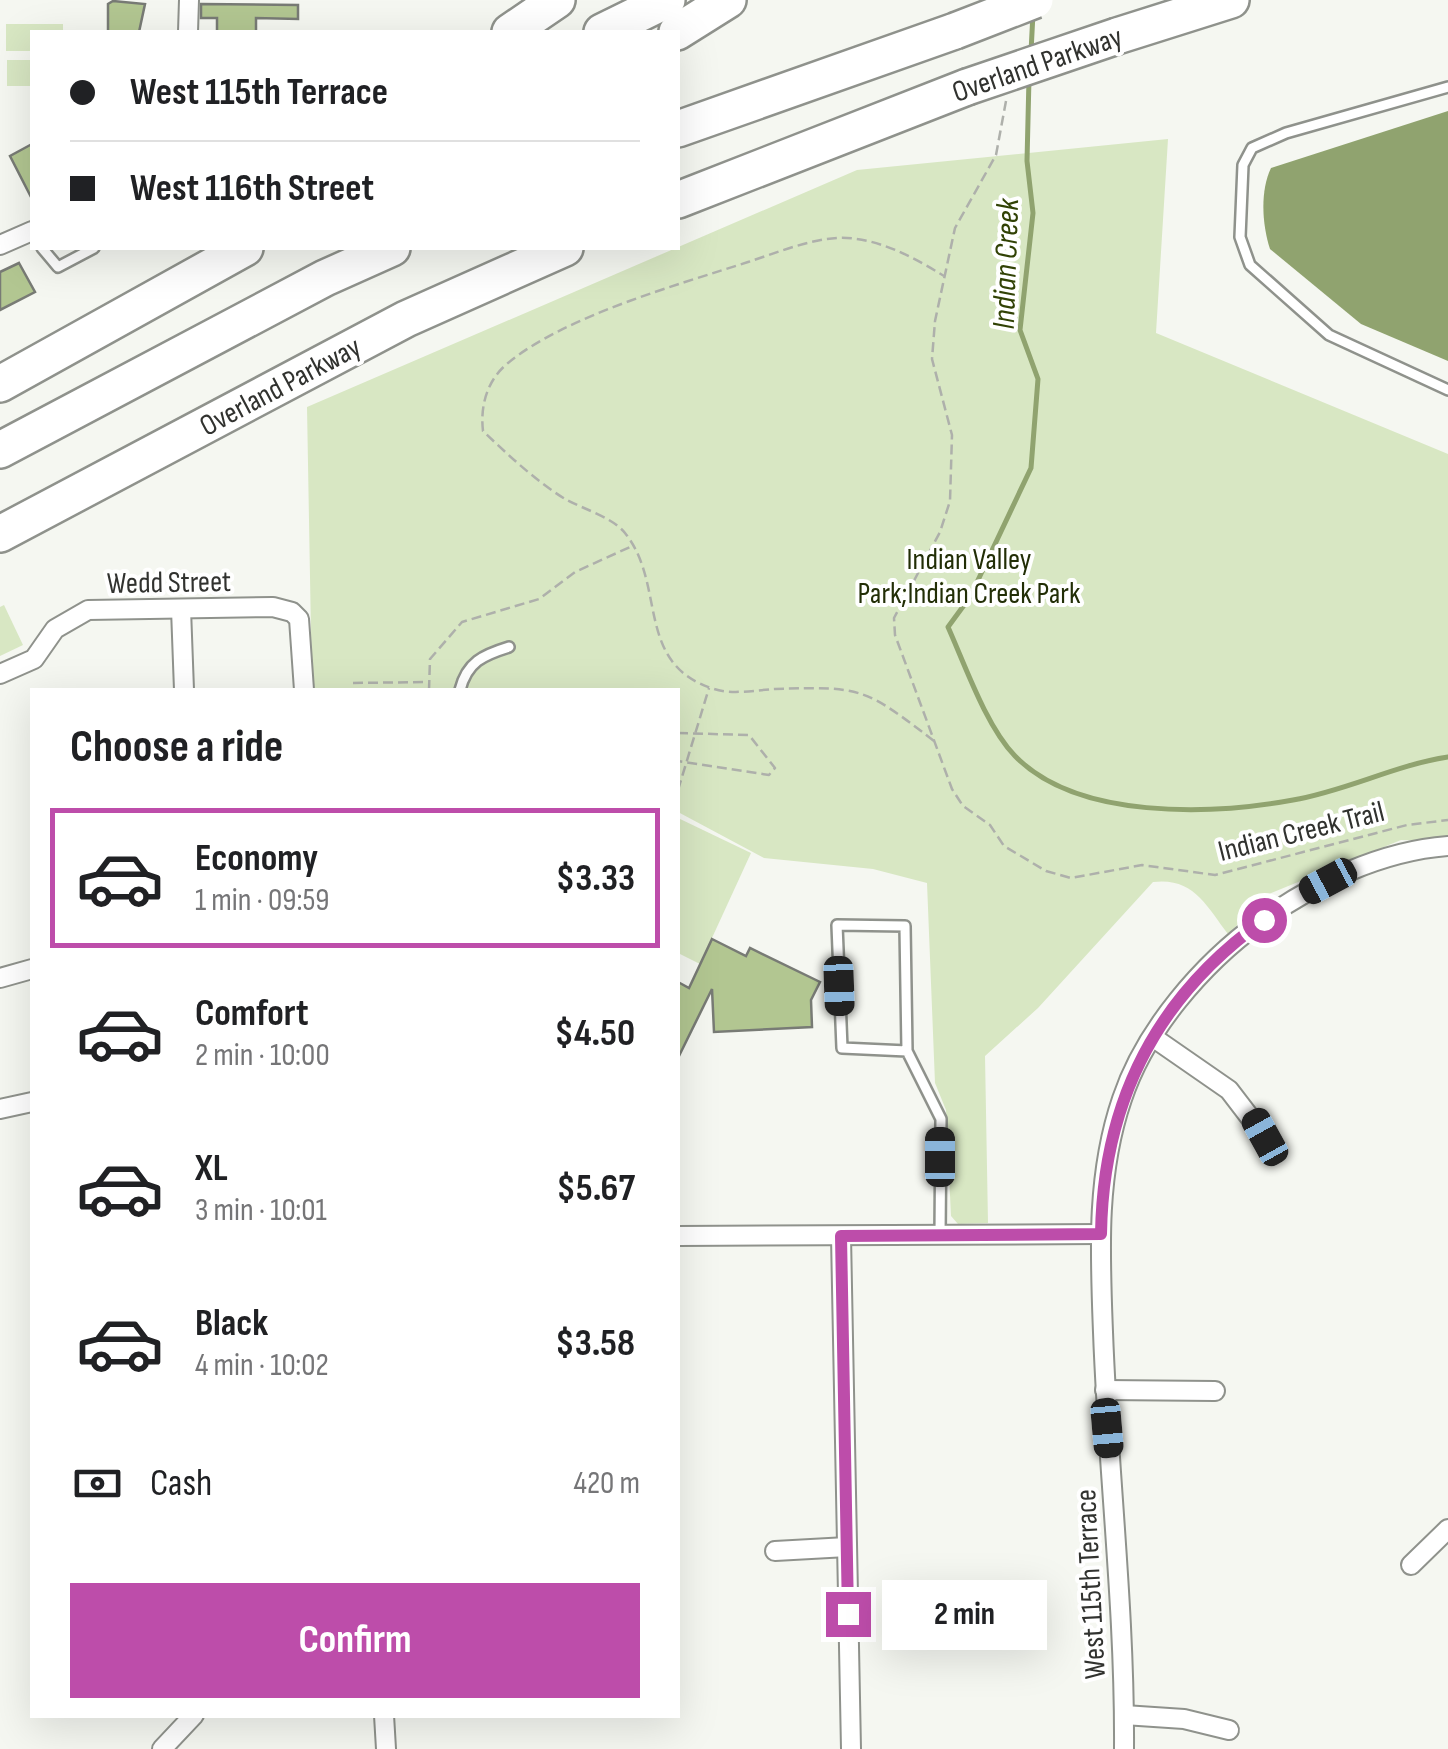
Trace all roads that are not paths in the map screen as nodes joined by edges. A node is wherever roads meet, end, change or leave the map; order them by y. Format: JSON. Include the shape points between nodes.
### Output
{"nodes":[{"id":1,"x":189,"y":0,"type":"edge"},
{"id":2,"x":556,"y":0,"type":"edge"},
{"id":3,"x":728,"y":0,"type":"edge"},
{"id":4,"x":1035,"y":0,"type":"edge"},
{"id":5,"x":1231,"y":0,"type":"edge"},
{"id":6,"x":654,"y":5,"type":"edge"},
{"id":7,"x":188,"y":30,"type":"edge"},
{"id":8,"x":513,"y":30,"type":"edge"},
{"id":9,"x":606,"y":30,"type":"edge"},
{"id":10,"x":680,"y":30,"type":"edge"},
{"id":11,"x":1448,"y":87,"type":"edge"},
{"id":12,"x":680,"y":128,"type":"edge"},
{"id":13,"x":680,"y":199,"type":"edge"},
{"id":14,"x":30,"y":233,"type":"edge"},
{"id":15,"x":0,"y":246,"type":"edge"},
{"id":16,"x":44,"y":250,"type":"edge"},
{"id":17,"x":90,"y":250,"type":"edge"},
{"id":18,"x":207,"y":250,"type":"edge"},
{"id":19,"x":242,"y":250,"type":"edge"},
{"id":20,"x":360,"y":250,"type":"edge"},
{"id":21,"x":388,"y":250,"type":"edge"},
{"id":22,"x":561,"y":250,"type":"edge"},
{"id":23,"x":326,"y":278,"type":"junction"},
{"id":24,"x":88,"y":335,"type":"junction"},
{"id":25,"x":0,"y":384,"type":"edge"},
{"id":26,"x":1448,"y":390,"type":"edge"},
{"id":27,"x":0,"y":450,"type":"edge"},
{"id":28,"x":0,"y":534,"type":"edge"},
{"id":29,"x":181,"y":609,"type":"junction"},
{"id":30,"x":508,"y":647,"type":"dead end"},
{"id":31,"x":0,"y":674,"type":"edge"},
{"id":32,"x":184,"y":688,"type":"edge"},
{"id":33,"x":304,"y":688,"type":"edge"},
{"id":34,"x":461,"y":688,"type":"edge"},
{"id":35,"x":1448,"y":846,"type":"edge"},
{"id":36,"x":30,"y":970,"type":"edge"},
{"id":37,"x":0,"y":978,"type":"edge"},
{"id":38,"x":1154,"y":1038,"type":"junction"},
{"id":39,"x":907,"y":1051,"type":"junction"},
{"id":40,"x":30,"y":1102,"type":"edge"},
{"id":41,"x":0,"y":1108,"type":"edge"},
{"id":42,"x":1265,"y":1137,"type":"dead end"},
{"id":43,"x":1101,"y":1234,"type":"junction"},
{"id":44,"x":940,"y":1235,"type":"junction"},
{"id":45,"x":680,"y":1236,"type":"edge"},
{"id":46,"x":841,"y":1236,"type":"junction"},
{"id":47,"x":1105,"y":1390,"type":"junction"},
{"id":48,"x":1215,"y":1391,"type":"dead end"},
{"id":49,"x":1448,"y":1529,"type":"edge"},
{"id":50,"x":847,"y":1547,"type":"junction"},
{"id":51,"x":776,"y":1551,"type":"dead end"},
{"id":52,"x":1411,"y":1564,"type":"dead end"},
{"id":53,"x":1124,"y":1715,"type":"junction"},
{"id":54,"x":191,"y":1718,"type":"edge"},
{"id":55,"x":384,"y":1718,"type":"edge"},
{"id":56,"x":1229,"y":1730,"type":"dead end"},
{"id":57,"x":162,"y":1749,"type":"edge"},
{"id":58,"x":386,"y":1749,"type":"edge"},
{"id":59,"x":851,"y":1749,"type":"edge"},
{"id":60,"x":1124,"y":1749,"type":"edge"}],
"edges":[{"from":1,"to":7,"type":"street"},
{"from":2,"to":8,"type":"highway"},
{"from":3,"to":10,"type":"highway"},
{"from":4,"to":12,"type":"highway","name":"Overland Parkway","bridge":true},
{"from":5,"to":13,"type":"highway","name":"Overland Parkway","bridge":true,"via":[[967,87]]},
{"from":6,"to":9,"type":"highway"},
{"from":11,"to":26,"type":"lane","via":[[1252,148],[1243,165],[1240,237],[1250,265],[1329,335]]},
{"from":14,"to":15,"type":"street"},
{"from":16,"to":17,"type":"lane","via":[[58,267]]},
{"from":18,"to":24,"type":"highway"},
{"from":19,"to":24,"type":"highway"},
{"from":20,"to":23,"type":"highway"},
{"from":21,"to":23,"type":"highway"},
{"from":22,"to":28,"type":"highway","name":"Overland Parkway","via":[[406,320]]},
{"from":23,"to":27,"type":"highway"},
{"from":24,"to":25,"type":"highway"},
{"from":29,"to":31,"type":"street","name":"Wedd Street","via":[[88,610],[55,628],[34,660]]},
{"from":29,"to":32,"type":"street"},
{"from":29,"to":33,"type":"street","name":"Wedd Street","via":[[292,612],[299,619]]},
{"from":30,"to":34,"type":"lane","via":[[481,656]]},
{"from":35,"to":38,"type":"street","name":"West 115th Terrace","via":[[1351,872],[1282,906],[1244,933],[1185,992]]},
{"from":36,"to":37,"type":"street"},
{"from":38,"to":42,"type":"street","via":[[1229,1090]]},
{"from":38,"to":43,"type":"street","name":"West 115th Terrace","via":[[1133,1072],[1111,1134]]},
{"from":39,"to":39,"type":"lane","via":[[905,926],[837,925],[842,1048]]},
{"from":39,"to":44,"type":"lane","via":[[940,1118]]},
{"from":40,"to":41,"type":"street"},
{"from":43,"to":44,"type":"street"},
{"from":43,"to":47,"type":"street","name":"West 115th Terrace"},
{"from":44,"to":46,"type":"street"},
{"from":45,"to":46,"type":"street"},
{"from":46,"to":50,"type":"street"},
{"from":47,"to":48,"type":"street"},
{"from":47,"to":53,"type":"street","name":"West 115th Terrace"},
{"from":49,"to":52,"type":"street"},
{"from":50,"to":51,"type":"street"},
{"from":50,"to":59,"type":"street"},
{"from":53,"to":56,"type":"street","name":"West 115th Terrace"},
{"from":53,"to":60,"type":"street","name":"West 115th Terrace"},
{"from":54,"to":57,"type":"street"},
{"from":55,"to":58,"type":"street"}]}
